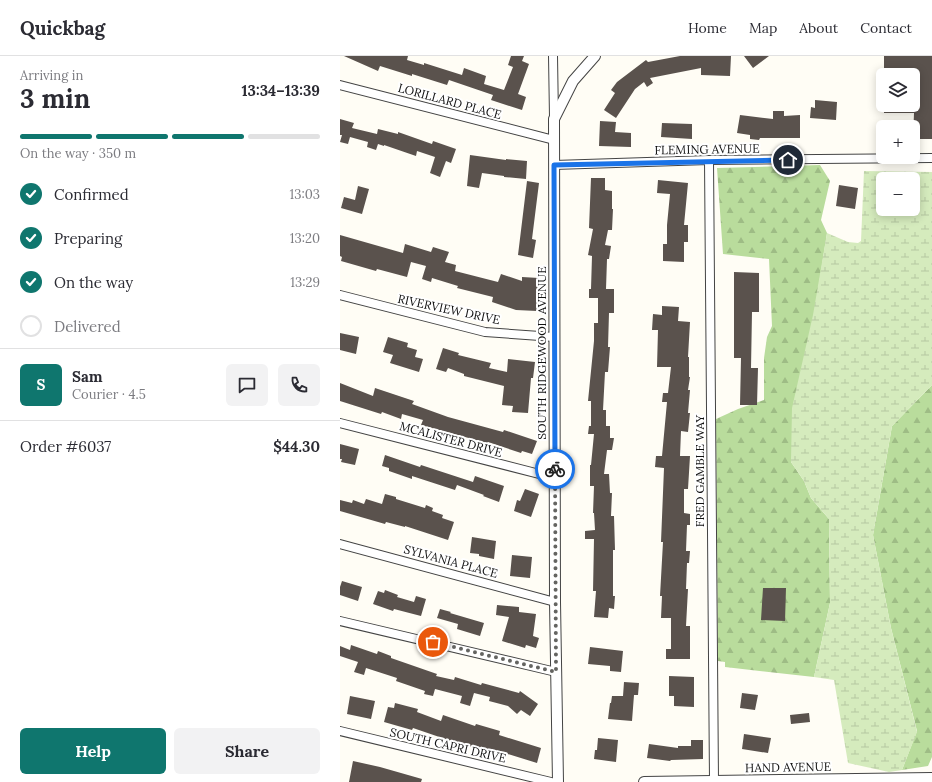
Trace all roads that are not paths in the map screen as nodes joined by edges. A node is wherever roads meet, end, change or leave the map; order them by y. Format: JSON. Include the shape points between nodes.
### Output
{"nodes":[{"id":1,"x":552,"y":56,"type":"edge"},
{"id":2,"x":595,"y":56,"type":"edge"},
{"id":3,"x":340,"y":85,"type":"edge"},
{"id":4,"x":554,"y":119,"type":"junction"},
{"id":5,"x":554,"y":140,"type":"junction"},
{"id":6,"x":932,"y":158,"type":"edge"},
{"id":7,"x":709,"y":160,"type":"junction"},
{"id":8,"x":554,"y":165,"type":"junction"},
{"id":9,"x":340,"y":295,"type":"edge"},
{"id":10,"x":554,"y":337,"type":"junction"},
{"id":11,"x":340,"y":423,"type":"edge"},
{"id":12,"x":555,"y":478,"type":"junction"},
{"id":13,"x":340,"y":544,"type":"edge"},
{"id":14,"x":555,"y":602,"type":"junction"},
{"id":15,"x":340,"y":621,"type":"edge"},
{"id":16,"x":556,"y":672,"type":"junction"},
{"id":17,"x":340,"y":731,"type":"edge"},
{"id":18,"x":932,"y":778,"type":"edge"},
{"id":19,"x":714,"y":780,"type":"junction"},
{"id":20,"x":792,"y":781,"type":"edge"},
{"id":21,"x":551,"y":782,"type":"edge"},
{"id":22,"x":558,"y":782,"type":"edge"},
{"id":23,"x":644,"y":782,"type":"edge"}],
"edges":[{"from":1,"to":4,"type":"street"},
{"from":2,"to":4,"type":"street","name":"SOUTH RIDGEWOOD AVENUE","via":[[574,81]]},
{"from":3,"to":5,"type":"street","name":"LORILLARD PLACE"},
{"from":4,"to":5,"type":"street","name":"SOUTH RIDGEWOOD AVENUE"},
{"from":5,"to":8,"type":"street","name":"SOUTH RIDGEWOOD AVENUE"},
{"from":6,"to":7,"type":"street","name":"FLEMING AVENUE"},
{"from":7,"to":8,"type":"street","name":"FLEMING AVENUE"},
{"from":7,"to":19,"type":"street","name":"FRED GAMBLE WAY"},
{"from":8,"to":10,"type":"street","name":"SOUTH RIDGEWOOD AVENUE"},
{"from":9,"to":10,"type":"street","name":"RIVERVIEW DRIVE","via":[[485,332]]},
{"from":10,"to":12,"type":"street","name":"SOUTH RIDGEWOOD AVENUE"},
{"from":11,"to":12,"type":"street","name":"MCALISTER DRIVE"},
{"from":12,"to":14,"type":"street","name":"SOUTH RIDGEWOOD AVENUE"},
{"from":13,"to":14,"type":"street","name":"SYLVANIA PLACE"},
{"from":14,"to":16,"type":"street","name":"SOUTH RIDGEWOOD AVENUE"},
{"from":15,"to":16,"type":"street"},
{"from":16,"to":22,"type":"street","name":"SOUTH RIDGEWOOD AVENUE"},
{"from":17,"to":21,"type":"street","name":"SOUTH CAPRI DRIVE"},
{"from":18,"to":20,"type":"street","name":"HAND AVENUE"},
{"from":19,"to":20,"type":"street","name":"HAND AVENUE"},
{"from":19,"to":23,"type":"street","name":"HAND AVENUE"}]}
